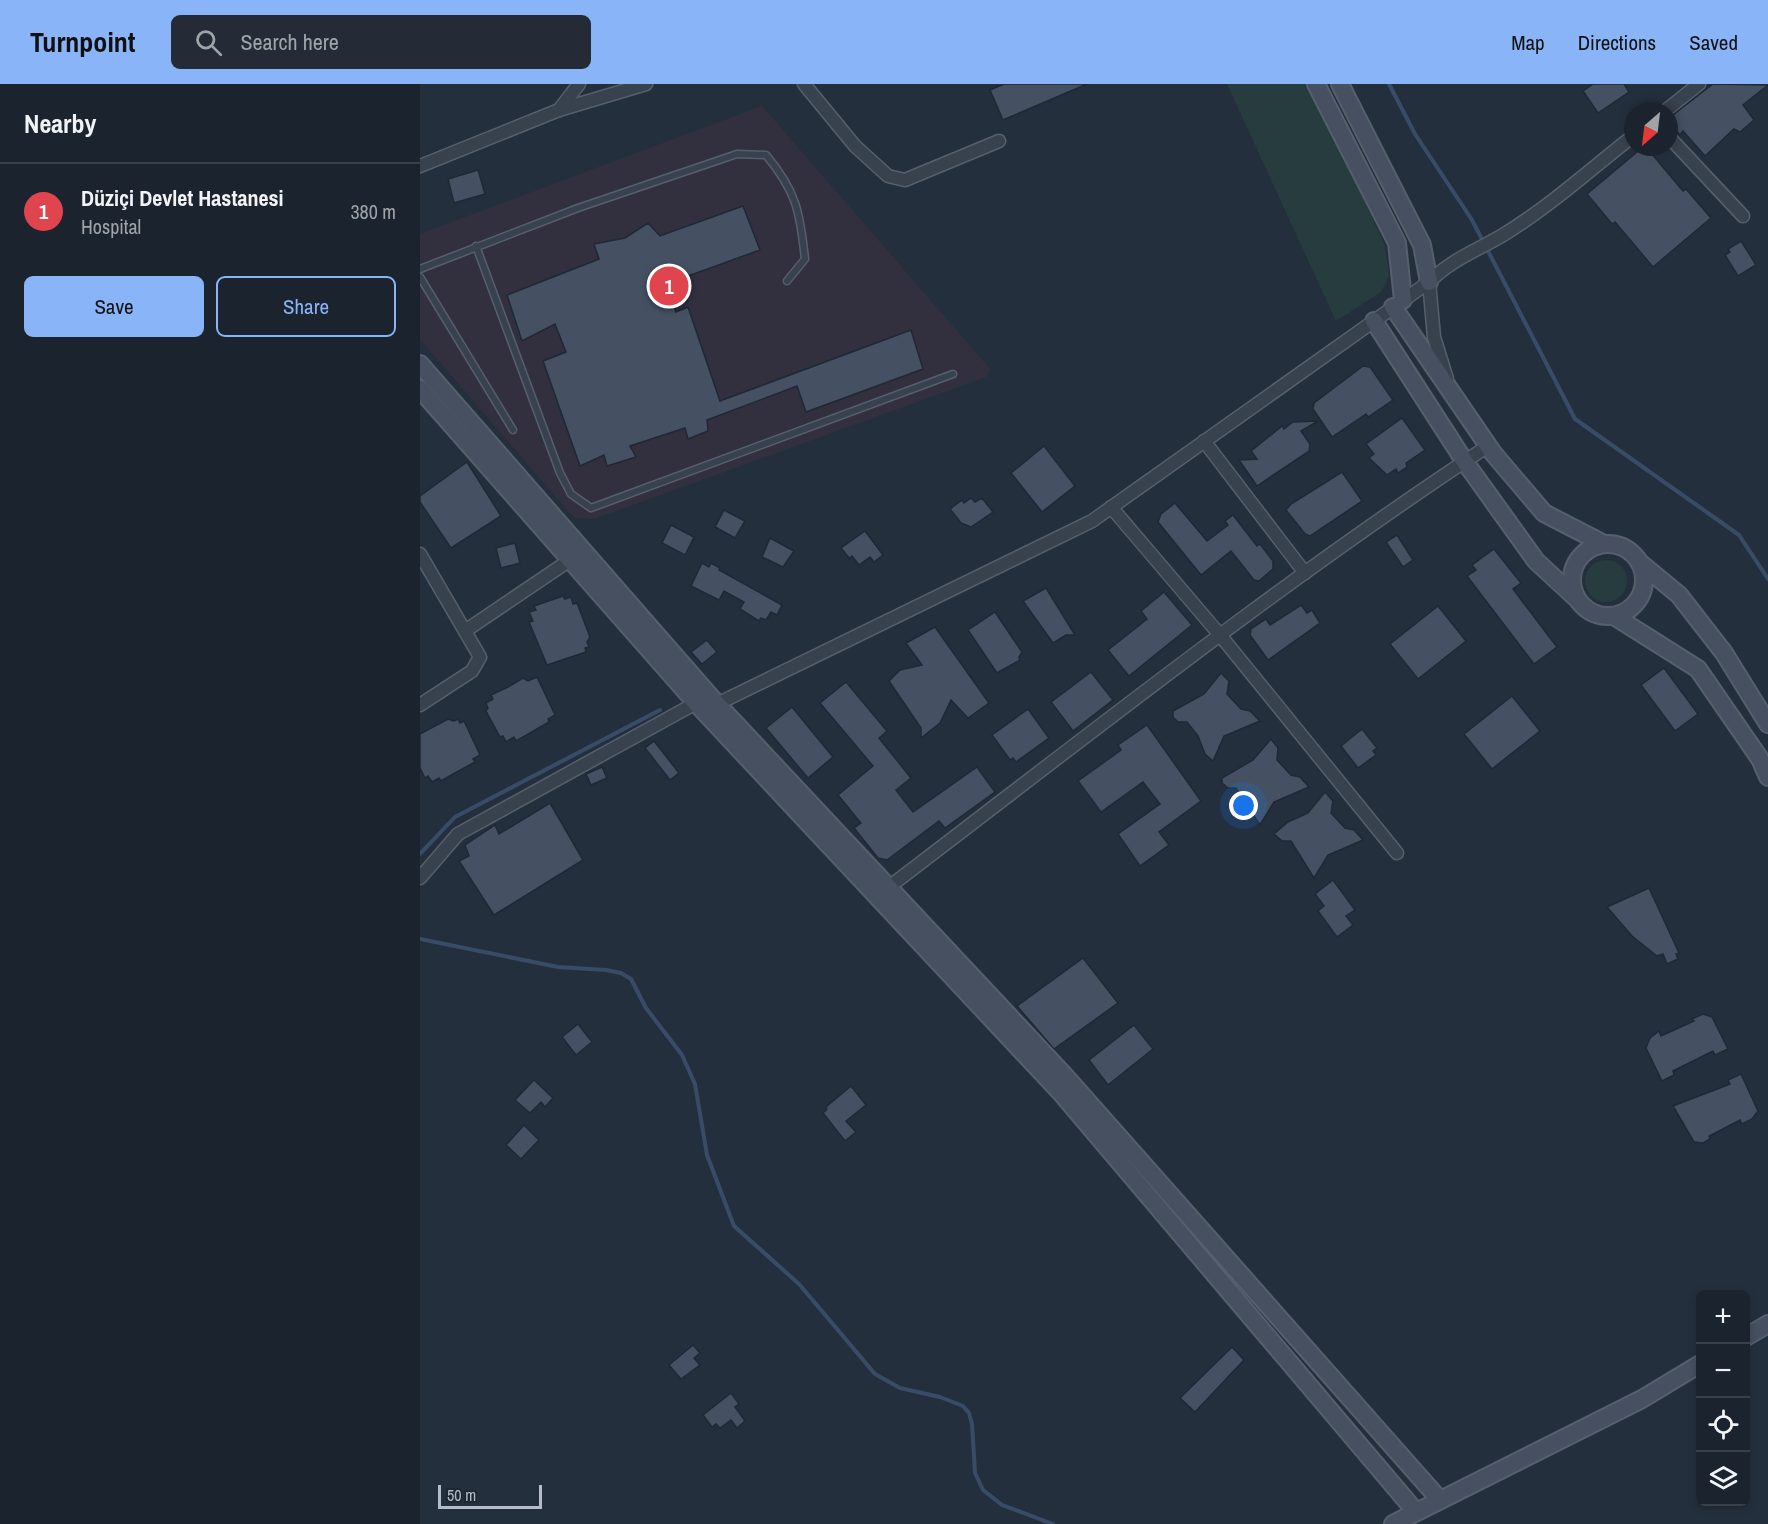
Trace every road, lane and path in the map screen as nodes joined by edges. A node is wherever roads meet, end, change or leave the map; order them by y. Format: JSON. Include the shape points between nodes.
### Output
{"nodes":[{"id":1,"x":579,"y":84,"type":"edge"},
{"id":2,"x":646,"y":84,"type":"edge"},
{"id":3,"x":804,"y":84,"type":"edge"},
{"id":4,"x":1316,"y":84,"type":"edge"},
{"id":5,"x":1340,"y":84,"type":"edge"},
{"id":6,"x":1699,"y":84,"type":"edge"},
{"id":7,"x":1676,"y":102,"type":"edge"},
{"id":8,"x":559,"y":110,"type":"junction"},
{"id":9,"x":999,"y":141,"type":"dead end"},
{"id":10,"x":1624,"y":143,"type":"edge"},
{"id":11,"x":1678,"y":147,"type":"edge"},
{"id":12,"x":420,"y":166,"type":"edge"},
{"id":13,"x":1743,"y":216,"type":"dead end"},
{"id":14,"x":476,"y":246,"type":"junction"},
{"id":15,"x":420,"y":269,"type":"edge"},
{"id":16,"x":420,"y":277,"type":"edge"},
{"id":17,"x":787,"y":281,"type":"dead end"},
{"id":18,"x":1428,"y":282,"type":"junction"},
{"id":19,"x":1398,"y":303,"type":"junction"},
{"id":20,"x":1374,"y":321,"type":"junction"},
{"id":21,"x":420,"y":364,"type":"edge"},
{"id":22,"x":953,"y":374,"type":"dead end"},
{"id":23,"x":420,"y":389,"type":"edge"},
{"id":24,"x":1451,"y":392,"type":"junction"},
{"id":25,"x":513,"y":430,"type":"dead end"},
{"id":26,"x":1204,"y":441,"type":"junction"},
{"id":27,"x":1488,"y":447,"type":"junction"},
{"id":28,"x":1465,"y":462,"type":"junction"},
{"id":29,"x":1111,"y":507,"type":"junction"},
{"id":30,"x":1604,"y":544,"type":"junction"},
{"id":31,"x":420,"y":554,"type":"edge"},
{"id":32,"x":570,"y":560,"type":"junction"},
{"id":33,"x":1639,"y":562,"type":"junction"},
{"id":34,"x":1305,"y":573,"type":"junction"},
{"id":35,"x":1575,"y":597,"type":"junction"},
{"id":36,"x":1614,"y":616,"type":"junction"},
{"id":37,"x":465,"y":631,"type":"junction"},
{"id":38,"x":1220,"y":635,"type":"junction"},
{"id":39,"x":696,"y":703,"type":"junction"},
{"id":40,"x":717,"y":704,"type":"junction"},
{"id":41,"x":420,"y":705,"type":"edge"},
{"id":42,"x":1768,"y":724,"type":"edge"},
{"id":43,"x":1768,"y":777,"type":"edge"},
{"id":44,"x":1397,"y":853,"type":"dead end"},
{"id":45,"x":420,"y":878,"type":"edge"},
{"id":46,"x":889,"y":887,"type":"junction"},
{"id":47,"x":1768,"y":1324,"type":"edge"},
{"id":48,"x":1750,"y":1335,"type":"edge"},
{"id":49,"x":1696,"y":1367,"type":"edge"},
{"id":50,"x":1440,"y":1500,"type":"junction"},
{"id":51,"x":1416,"y":1512,"type":"junction"},
{"id":52,"x":1392,"y":1524,"type":"edge"}],
"edges":[{"from":1,"to":8,"type":"street"},
{"from":2,"to":8,"type":"street"},
{"from":3,"to":9,"type":"street","via":[[855,146],[888,176],[905,180]]},
{"from":4,"to":19,"type":"main road","via":[[1397,243]]},
{"from":5,"to":18,"type":"main road","via":[[1422,245]]},
{"from":6,"to":7,"type":"street"},
{"from":8,"to":12,"type":"street"},
{"from":10,"to":18,"type":"street","via":[[1503,235],[1462,255]]},
{"from":11,"to":13,"type":"street"},
{"from":14,"to":15,"type":"lane"},
{"from":14,"to":17,"type":"lane","via":[[737,154],[766,155],[781,172],[799,210],[805,259]]},
{"from":14,"to":22,"type":"lane","via":[[560,473],[571,495],[591,508]]},
{"from":16,"to":25,"type":"lane"},
{"from":18,"to":19,"type":"street"},
{"from":18,"to":24,"type":"street","via":[[1434,337]]},
{"from":19,"to":20,"type":"street"},
{"from":19,"to":24,"type":"main road"},
{"from":20,"to":26,"type":"street"},
{"from":20,"to":28,"type":"main road"},
{"from":21,"to":40,"type":"main road"},
{"from":23,"to":32,"type":"main road"},
{"from":24,"to":27,"type":"main road"},
{"from":26,"to":29,"type":"street"},
{"from":26,"to":34,"type":"street"},
{"from":27,"to":28,"type":"street"},
{"from":27,"to":30,"type":"main road","via":[[1544,513]]},
{"from":28,"to":34,"type":"street"},
{"from":28,"to":35,"type":"main road","via":[[1536,561]]},
{"from":29,"to":38,"type":"street"},
{"from":29,"to":40,"type":"street","via":[[1092,521]]},
{"from":30,"to":33,"type":"main road","via":[[1624,548]]},
{"from":30,"to":35,"type":"main road","via":[[1586,551],[1574,567]]},
{"from":31,"to":37,"type":"street"},
{"from":32,"to":37,"type":"street"},
{"from":32,"to":39,"type":"main road"},
{"from":33,"to":36,"type":"main road","via":[[1642,592],[1630,609]]},
{"from":33,"to":42,"type":"main road","via":[[1679,595],[1724,653]]},
{"from":34,"to":38,"type":"street"},
{"from":35,"to":36,"type":"main road","via":[[1597,615]]},
{"from":36,"to":43,"type":"main road","via":[[1698,669],[1760,759]]},
{"from":37,"to":41,"type":"street","via":[[480,657],[472,671]]},
{"from":38,"to":44,"type":"street"},
{"from":38,"to":46,"type":"street"},
{"from":39,"to":40,"type":"street"},
{"from":39,"to":45,"type":"street","via":[[458,834]]},
{"from":39,"to":51,"type":"main road","via":[[1062,1094]]},
{"from":40,"to":46,"type":"main road"},
{"from":46,"to":50,"type":"main road","via":[[1066,1077]]},
{"from":47,"to":48,"type":"main road"},
{"from":49,"to":50,"type":"main road","via":[[1642,1399]]},
{"from":50,"to":51,"type":"main road"},
{"from":51,"to":52,"type":"main road"}]}
